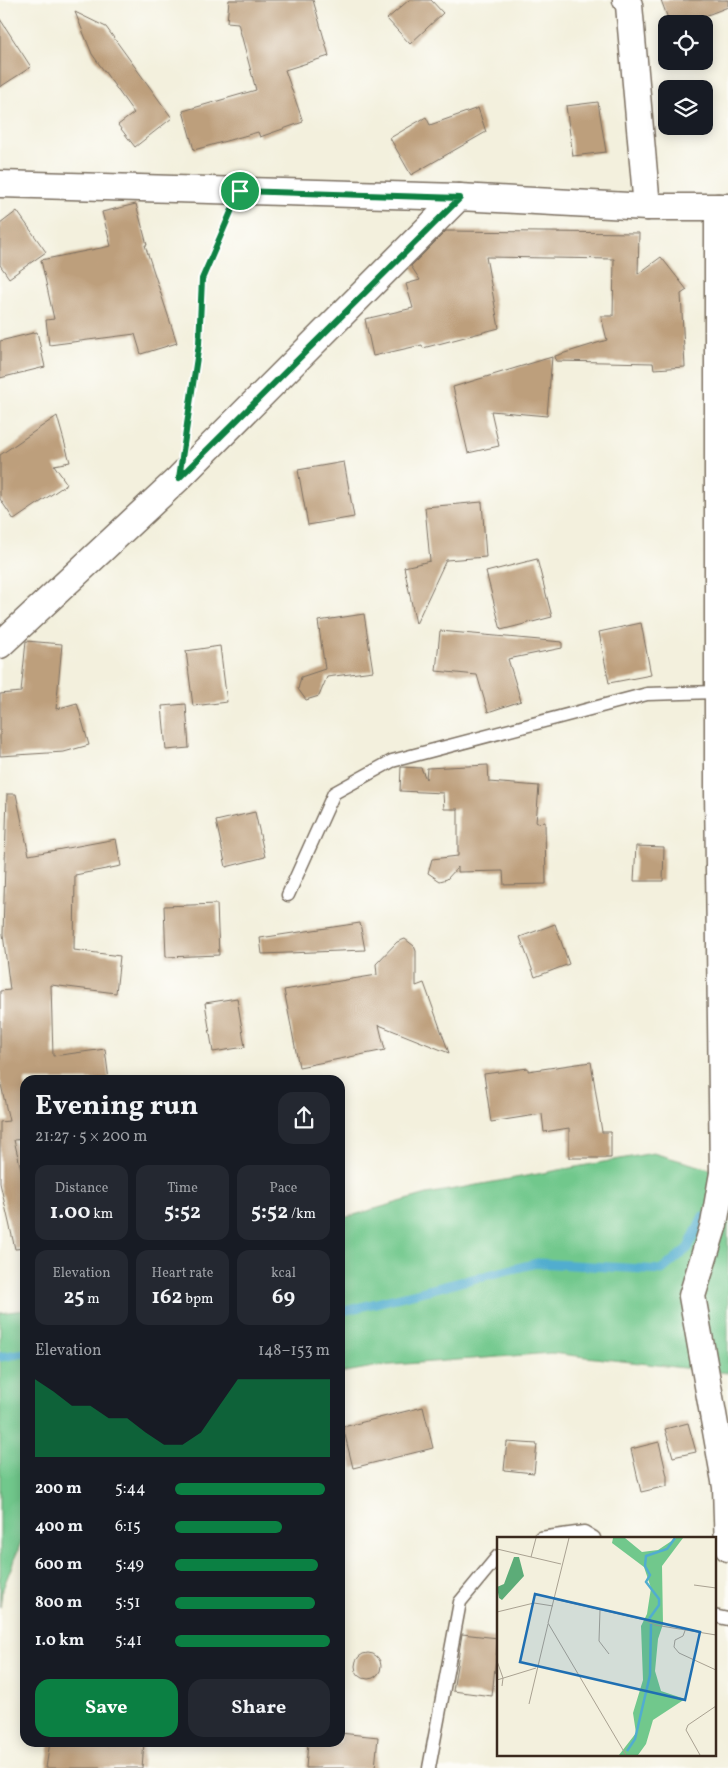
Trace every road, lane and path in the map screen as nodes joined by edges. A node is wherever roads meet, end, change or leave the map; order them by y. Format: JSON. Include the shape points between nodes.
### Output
{"nodes":[{"id":1,"x":626,"y":0,"type":"edge"},
{"id":2,"x":0,"y":184,"type":"edge"},
{"id":3,"x":240,"y":191,"type":"junction"},
{"id":4,"x":460,"y":198,"type":"junction"},
{"id":5,"x":647,"y":207,"type":"junction"},
{"id":6,"x":723,"y":207,"type":"edge"},
{"id":7,"x":186,"y":430,"type":"dead end"},
{"id":8,"x":0,"y":644,"type":"edge"},
{"id":9,"x":717,"y":692,"type":"junction"},
{"id":10,"x":288,"y":895,"type":"dead end"},
{"id":11,"x":547,"y":1537,"type":"edge"},
{"id":12,"x":592,"y":1537,"type":"edge"},
{"id":13,"x":728,"y":1548,"type":"edge"},
{"id":14,"x":497,"y":1557,"type":"edge"},
{"id":15,"x":429,"y":1768,"type":"edge"}],
"edges":[{"from":1,"to":5,"type":"street"},
{"from":2,"to":3,"type":"street"},
{"from":3,"to":4,"type":"street"},
{"from":3,"to":7,"type":"path","via":[[202,279],[199,344]]},
{"from":4,"to":5,"type":"street"},
{"from":4,"to":8,"type":"street","via":[[179,478]]},
{"from":5,"to":6,"type":"street"},
{"from":6,"to":9,"type":"street"},
{"from":9,"to":10,"type":"lane","via":[[647,694],[392,761],[334,793]]},
{"from":9,"to":13,"type":"street","via":[[723,1173],[714,1224],[692,1296],[726,1487]]},
{"from":11,"to":12,"type":"lane","via":[[584,1532]]},
{"from":14,"to":15,"type":"lane","via":[[460,1602]]}]}
